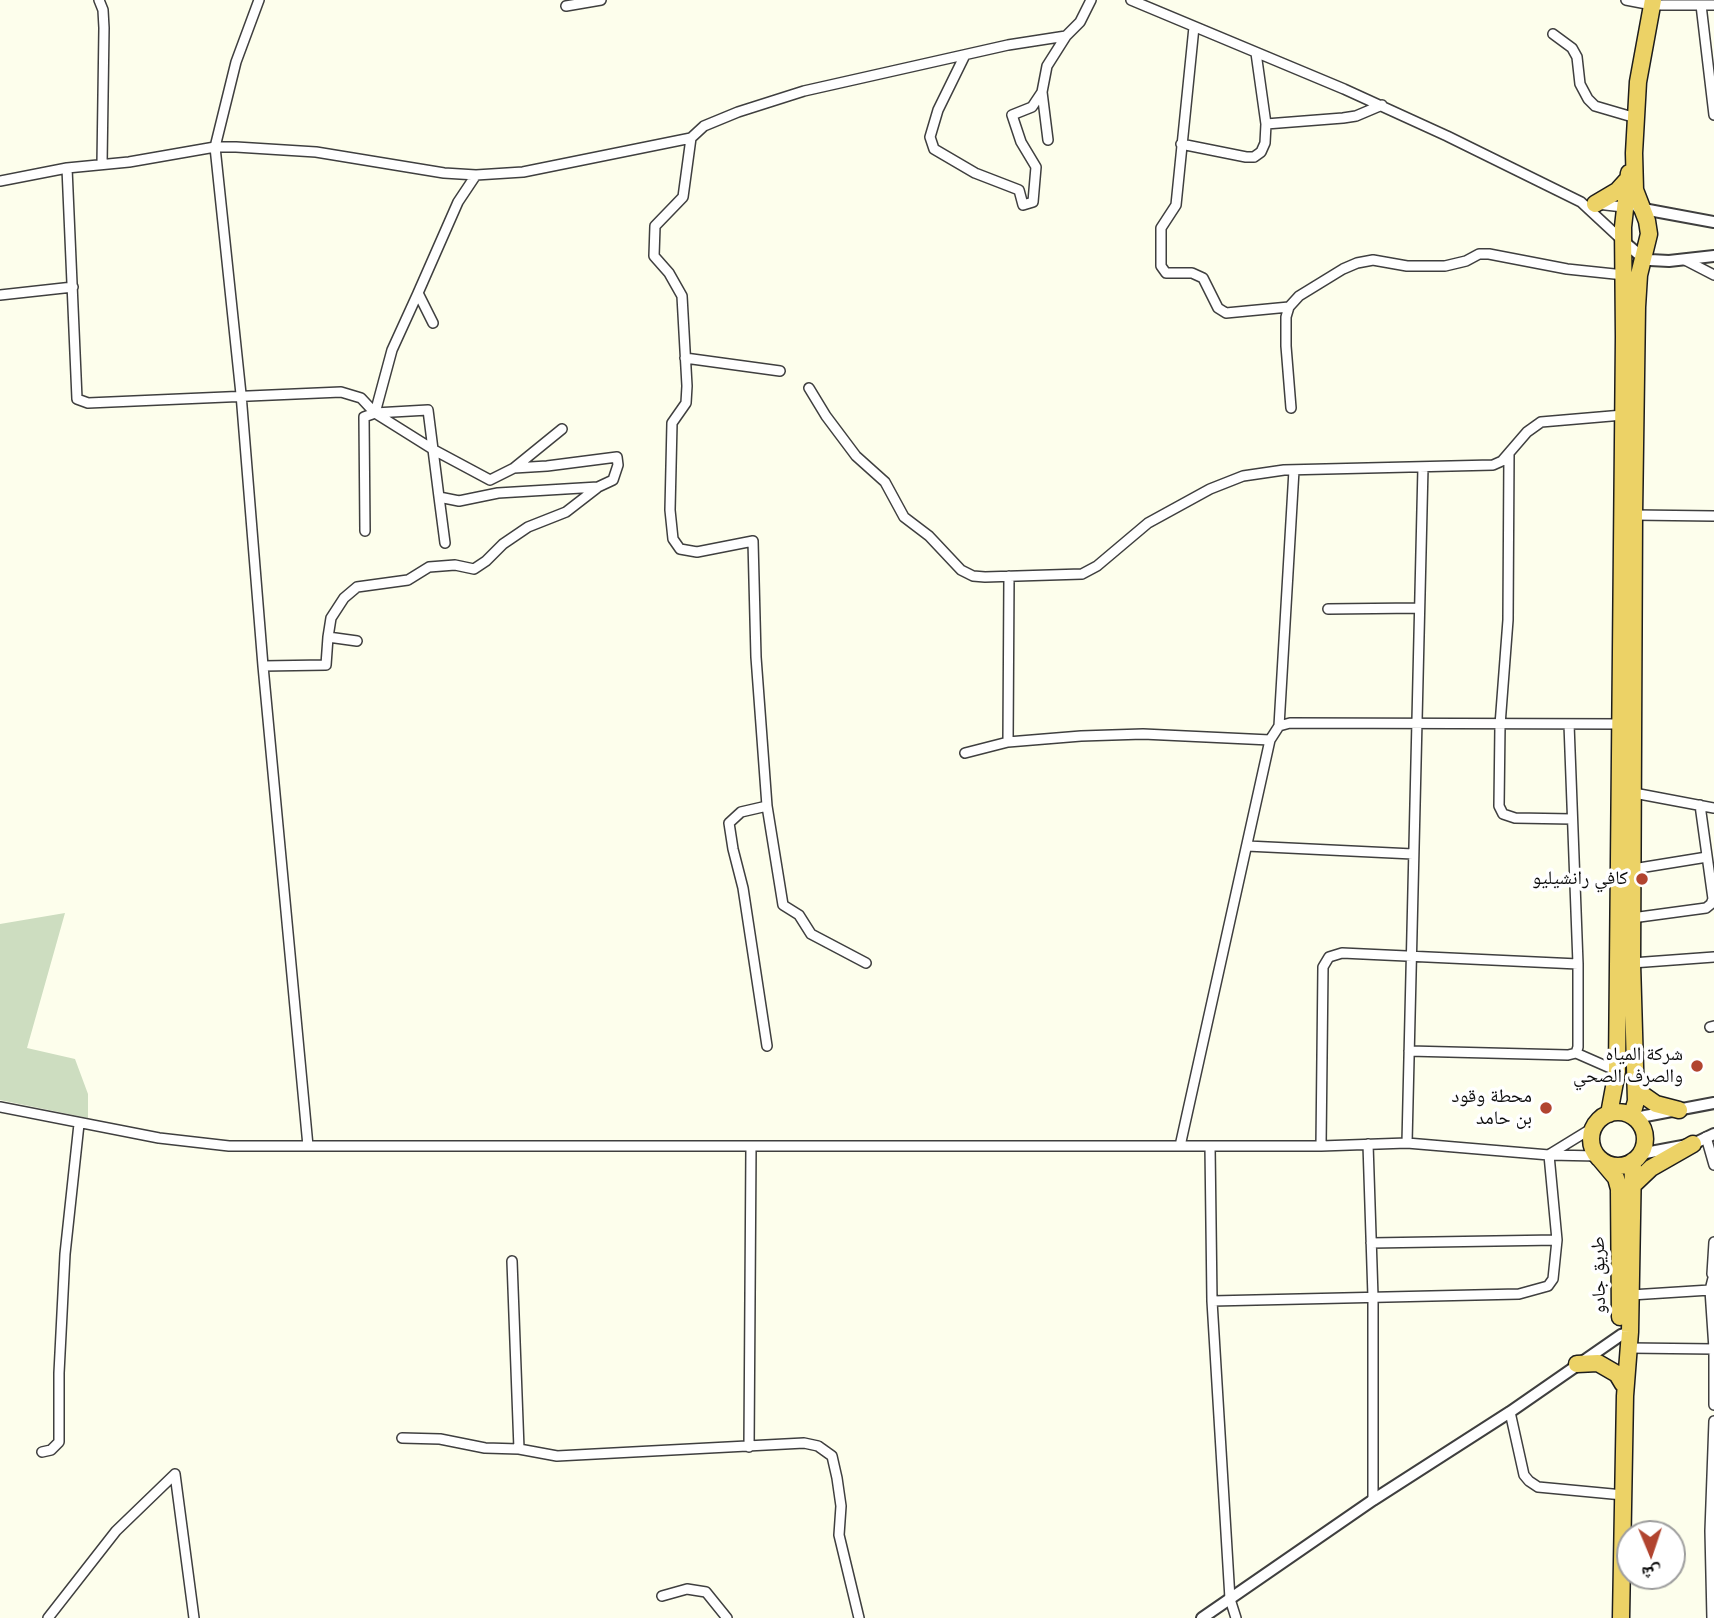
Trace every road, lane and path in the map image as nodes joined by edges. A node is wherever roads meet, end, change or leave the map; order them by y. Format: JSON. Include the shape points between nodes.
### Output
{"nodes":[{"id":1,"x":99,"y":0,"type":"edge"},
{"id":2,"x":259,"y":0,"type":"edge"},
{"id":3,"x":601,"y":0,"type":"edge"},
{"id":4,"x":1091,"y":0,"type":"edge"},
{"id":5,"x":1130,"y":0,"type":"edge"},
{"id":6,"x":1626,"y":0,"type":"edge"},
{"id":7,"x":1652,"y":3,"type":"edge"},
{"id":8,"x":1702,"y":5,"type":"junction"},
{"id":9,"x":1714,"y":5,"type":"edge"},
{"id":10,"x":566,"y":6,"type":"dead end"},
{"id":11,"x":1194,"y":27,"type":"junction"},
{"id":12,"x":1553,"y":34,"type":"dead end"},
{"id":13,"x":1066,"y":36,"type":"junction"},
{"id":14,"x":1255,"y":53,"type":"junction"},
{"id":15,"x":965,"y":55,"type":"junction"},
{"id":16,"x":1042,"y":92,"type":"junction"},
{"id":17,"x":1382,"y":105,"type":"junction"},
{"id":18,"x":1714,"y":115,"type":"edge"},
{"id":19,"x":1636,"y":118,"type":"junction"},
{"id":20,"x":1266,"y":124,"type":"junction"},
{"id":21,"x":691,"y":138,"type":"junction"},
{"id":22,"x":1048,"y":140,"type":"dead end"},
{"id":23,"x":1181,"y":144,"type":"junction"},
{"id":24,"x":215,"y":148,"type":"junction"},
{"id":25,"x":1634,"y":153,"type":"junction"},
{"id":26,"x":102,"y":164,"type":"junction"},
{"id":27,"x":67,"y":168,"type":"junction"},
{"id":28,"x":476,"y":175,"type":"junction"},
{"id":29,"x":0,"y":181,"type":"edge"},
{"id":30,"x":1626,"y":181,"type":"junction"},
{"id":31,"x":1588,"y":203,"type":"junction"},
{"id":32,"x":1623,"y":207,"type":"junction"},
{"id":33,"x":1641,"y":208,"type":"junction"},
{"id":34,"x":1714,"y":222,"type":"edge"},
{"id":35,"x":1623,"y":241,"type":"junction"},
{"id":36,"x":1714,"y":256,"type":"edge"},
{"id":37,"x":1643,"y":258,"type":"junction"},
{"id":38,"x":1685,"y":260,"type":"junction"},
{"id":39,"x":1624,"y":275,"type":"junction"},
{"id":40,"x":1714,"y":275,"type":"edge"},
{"id":41,"x":73,"y":287,"type":"junction"},
{"id":42,"x":418,"y":293,"type":"junction"},
{"id":43,"x":0,"y":295,"type":"edge"},
{"id":44,"x":1290,"y":307,"type":"junction"},
{"id":45,"x":433,"y":323,"type":"dead end"},
{"id":46,"x":685,"y":358,"type":"junction"},
{"id":47,"x":780,"y":371,"type":"dead end"},
{"id":48,"x":810,"y":388,"type":"dead end"},
{"id":49,"x":241,"y":394,"type":"junction"},
{"id":50,"x":1291,"y":408,"type":"dead end"},
{"id":51,"x":375,"y":413,"type":"junction"},
{"id":52,"x":1623,"y":415,"type":"junction"},
{"id":53,"x":562,"y":429,"type":"dead end"},
{"id":54,"x":434,"y":450,"type":"junction"},
{"id":55,"x":1509,"y":452,"type":"junction"},
{"id":56,"x":1423,"y":467,"type":"junction"},
{"id":57,"x":514,"y":468,"type":"junction"},
{"id":58,"x":1294,"y":470,"type":"junction"},
{"id":59,"x":598,"y":487,"type":"junction"},
{"id":60,"x":439,"y":497,"type":"junction"},
{"id":61,"x":1633,"y":516,"type":"junction"},
{"id":62,"x":1714,"y":516,"type":"edge"},
{"id":63,"x":365,"y":531,"type":"dead end"},
{"id":64,"x":445,"y":543,"type":"dead end"},
{"id":65,"x":1009,"y":576,"type":"junction"},
{"id":66,"x":1419,"y":608,"type":"junction"},
{"id":67,"x":1328,"y":610,"type":"dead end"},
{"id":68,"x":328,"y":637,"type":"junction"},
{"id":69,"x":357,"y":641,"type":"dead end"},
{"id":70,"x":263,"y":666,"type":"junction"},
{"id":71,"x":1416,"y":724,"type":"junction"},
{"id":72,"x":1569,"y":724,"type":"junction"},
{"id":73,"x":1627,"y":724,"type":"junction"},
{"id":74,"x":1500,"y":725,"type":"junction"},
{"id":75,"x":1279,"y":726,"type":"junction"},
{"id":76,"x":1270,"y":740,"type":"junction"},
{"id":77,"x":1008,"y":742,"type":"junction"},
{"id":78,"x":965,"y":753,"type":"dead end"},
{"id":79,"x":1634,"y":793,"type":"junction"},
{"id":80,"x":1700,"y":805,"type":"junction"},
{"id":81,"x":767,"y":806,"type":"junction"},
{"id":82,"x":1714,"y":808,"type":"edge"},
{"id":83,"x":1572,"y":819,"type":"junction"},
{"id":84,"x":1247,"y":846,"type":"junction"},
{"id":85,"x":1413,"y":854,"type":"junction"},
{"id":86,"x":1707,"y":856,"type":"junction"},
{"id":87,"x":1633,"y":869,"type":"junction"},
{"id":88,"x":1713,"y":890,"type":"edge"},
{"id":89,"x":1632,"y":918,"type":"junction"},
{"id":90,"x":1411,"y":956,"type":"junction"},
{"id":91,"x":1714,"y":957,"type":"edge"},
{"id":92,"x":866,"y":963,"type":"dead end"},
{"id":93,"x":1632,"y":963,"type":"junction"},
{"id":94,"x":1577,"y":964,"type":"junction"},
{"id":95,"x":767,"y":1046,"type":"dead end"},
{"id":96,"x":1409,"y":1051,"type":"junction"},
{"id":97,"x":1576,"y":1053,"type":"junction"},
{"id":98,"x":1617,"y":1071,"type":"junction"},
{"id":99,"x":1636,"y":1090,"type":"junction"},
{"id":100,"x":1714,"y":1103,"type":"edge"},
{"id":101,"x":0,"y":1107,"type":"edge"},
{"id":102,"x":1679,"y":1110,"type":"junction"},
{"id":103,"x":1609,"y":1114,"type":"junction"},
{"id":104,"x":1634,"y":1116,"type":"junction"},
{"id":105,"x":79,"y":1124,"type":"junction"},
{"id":106,"x":1594,"y":1126,"type":"junction"},
{"id":107,"x":1704,"y":1138,"type":"edge"},
{"id":108,"x":1407,"y":1143,"type":"junction"},
{"id":109,"x":1368,"y":1144,"type":"junction"},
{"id":110,"x":308,"y":1146,"type":"junction"},
{"id":111,"x":751,"y":1146,"type":"junction"},
{"id":112,"x":1180,"y":1146,"type":"junction"},
{"id":113,"x":1210,"y":1146,"type":"junction"},
{"id":114,"x":1321,"y":1146,"type":"junction"},
{"id":115,"x":1549,"y":1155,"type":"junction"},
{"id":116,"x":1599,"y":1158,"type":"junction"},
{"id":117,"x":1637,"y":1158,"type":"junction"},
{"id":118,"x":1714,"y":1165,"type":"edge"},
{"id":119,"x":1632,"y":1186,"type":"junction"},
{"id":120,"x":1557,"y":1240,"type":"junction"},
{"id":121,"x":1714,"y":1242,"type":"edge"},
{"id":122,"x":1371,"y":1243,"type":"junction"},
{"id":123,"x":512,"y":1261,"type":"dead end"},
{"id":124,"x":1713,"y":1274,"type":"edge"},
{"id":125,"x":1710,"y":1290,"type":"junction"},
{"id":126,"x":1631,"y":1295,"type":"junction"},
{"id":127,"x":1373,"y":1297,"type":"junction"},
{"id":128,"x":1212,"y":1301,"type":"junction"},
{"id":129,"x":1627,"y":1338,"type":"junction"},
{"id":130,"x":1714,"y":1349,"type":"edge"},
{"id":131,"x":1577,"y":1364,"type":"junction"},
{"id":132,"x":1624,"y":1390,"type":"junction"},
{"id":133,"x":1714,"y":1405,"type":"edge"},
{"id":134,"x":1510,"y":1412,"type":"junction"},
{"id":135,"x":1714,"y":1421,"type":"edge"},
{"id":136,"x":402,"y":1438,"type":"dead end"},
{"id":137,"x":750,"y":1447,"type":"junction"},
{"id":138,"x":519,"y":1449,"type":"junction"},
{"id":139,"x":42,"y":1452,"type":"dead end"},
{"id":140,"x":1623,"y":1495,"type":"junction"},
{"id":141,"x":1373,"y":1500,"type":"junction"},
{"id":142,"x":1712,"y":1531,"type":"edge"},
{"id":143,"x":662,"y":1596,"type":"dead end"},
{"id":144,"x":1230,"y":1599,"type":"junction"},
{"id":145,"x":48,"y":1618,"type":"edge"},
{"id":146,"x":194,"y":1618,"type":"edge"},
{"id":147,"x":727,"y":1618,"type":"edge"},
{"id":148,"x":859,"y":1618,"type":"edge"},
{"id":149,"x":1202,"y":1618,"type":"edge"},
{"id":150,"x":1236,"y":1618,"type":"edge"},
{"id":151,"x":1621,"y":1618,"type":"edge"},
{"id":152,"x":1712,"y":1618,"type":"edge"}],
"edges":[{"from":1,"to":26,"type":"street","via":[[104,28]]},
{"from":2,"to":24,"type":"street","via":[[236,62]]},
{"from":3,"to":10,"type":"street"},
{"from":4,"to":13,"type":"street","via":[[1080,22]]},
{"from":5,"to":11,"type":"street"},
{"from":6,"to":7,"type":"street"},
{"from":7,"to":8,"type":"street"},
{"from":7,"to":19,"type":"highway"},
{"from":8,"to":9,"type":"street"},
{"from":8,"to":18,"type":"street"},
{"from":11,"to":14,"type":"street"},
{"from":11,"to":23,"type":"street"},
{"from":12,"to":19,"type":"street","via":[[1577,57],[1580,84],[1588,99],[1595,106]]},
{"from":13,"to":15,"type":"street"},
{"from":13,"to":16,"type":"street","via":[[1047,66]]},
{"from":14,"to":17,"type":"street"},
{"from":14,"to":20,"type":"street"},
{"from":15,"to":16,"type":"street","via":[[938,110],[930,137],[934,149],[975,173],[1019,190],[1023,205],[1033,202],[1036,167],[1012,115],[1032,107]]},
{"from":15,"to":21,"type":"street","via":[[772,100],[704,126]]},
{"from":16,"to":22,"type":"street"},
{"from":17,"to":20,"type":"street","via":[[1356,116]]},
{"from":17,"to":31,"type":"street"},
{"from":19,"to":25,"type":"highway"},
{"from":20,"to":23,"type":"street","via":[[1265,143],[1254,157]]},
{"from":21,"to":28,"type":"street","via":[[523,172]]},
{"from":21,"to":46,"type":"street","via":[[682,197],[655,226],[654,256],[682,296]]},
{"from":23,"to":44,"type":"street","via":[[1176,205],[1163,222],[1159,237],[1163,270],[1198,274],[1218,308],[1226,313]]},
{"from":24,"to":26,"type":"street"},
{"from":24,"to":28,"type":"street","via":[[316,152]]},
{"from":24,"to":49,"type":"street"},
{"from":25,"to":30,"type":"highway"},
{"from":25,"to":33,"type":"highway","via":[[1635,190]]},
{"from":26,"to":27,"type":"street"},
{"from":27,"to":29,"type":"street"},
{"from":27,"to":41,"type":"street"},
{"from":28,"to":42,"type":"street","via":[[458,202]]},
{"from":30,"to":31,"type":"highway","via":[[1617,191]]},
{"from":30,"to":32,"type":"highway"},
{"from":31,"to":32,"type":"street"},
{"from":31,"to":35,"type":"street"},
{"from":32,"to":33,"type":"street"},
{"from":32,"to":35,"type":"highway"},
{"from":33,"to":34,"type":"street"},
{"from":33,"to":37,"type":"highway","via":[[1649,234]]},
{"from":35,"to":37,"type":"street"},
{"from":35,"to":39,"type":"highway"},
{"from":36,"to":38,"type":"street"},
{"from":37,"to":38,"type":"street"},
{"from":37,"to":61,"type":"highway","via":[[1637,307]]},
{"from":38,"to":40,"type":"street"},
{"from":39,"to":44,"type":"street","via":[[1489,254],[1445,266],[1373,260],[1343,269],[1299,296]]},
{"from":39,"to":52,"type":"highway"},
{"from":41,"to":43,"type":"street"},
{"from":41,"to":49,"type":"street","via":[[75,396],[79,401]]},
{"from":42,"to":45,"type":"street"},
{"from":42,"to":51,"type":"street","via":[[392,350]]},
{"from":44,"to":50,"type":"street","via":[[1286,345]]},
{"from":46,"to":47,"type":"street"},
{"from":46,"to":81,"type":"street","via":[[686,404],[672,423],[673,539],[680,550],[697,552],[752,541],[755,657]]},
{"from":48,"to":65,"type":"street","via":[[856,456],[885,482],[904,517],[961,570],[973,576]]},
{"from":49,"to":51,"type":"street","via":[[341,392],[361,398]]},
{"from":49,"to":70,"type":"street"},
{"from":51,"to":54,"type":"street"},
{"from":51,"to":54,"type":"street","via":[[428,410]]},
{"from":51,"to":63,"type":"street","via":[[363,417]]},
{"from":52,"to":55,"type":"street","via":[[1541,422]]},
{"from":52,"to":73,"type":"highway"},
{"from":53,"to":57,"type":"street"},
{"from":54,"to":57,"type":"street","via":[[490,480]]},
{"from":54,"to":60,"type":"street"},
{"from":55,"to":56,"type":"street","via":[[1493,465]]},
{"from":55,"to":74,"type":"street","via":[[1508,620]]},
{"from":56,"to":58,"type":"street"},
{"from":56,"to":66,"type":"street"},
{"from":57,"to":59,"type":"street","via":[[617,457],[613,480]]},
{"from":58,"to":65,"type":"street","via":[[1228,480],[1147,523],[1097,566],[1082,573]]},
{"from":58,"to":75,"type":"street"},
{"from":59,"to":60,"type":"street","via":[[498,493],[460,501]]},
{"from":59,"to":68,"type":"street","via":[[566,512],[528,527],[474,569],[429,567],[408,580],[358,587],[331,618]]},
{"from":60,"to":64,"type":"street"},
{"from":61,"to":62,"type":"street"},
{"from":61,"to":73,"type":"highway"},
{"from":65,"to":77,"type":"street"},
{"from":66,"to":67,"type":"street"},
{"from":66,"to":71,"type":"street"},
{"from":68,"to":69,"type":"street"},
{"from":68,"to":70,"type":"street","via":[[326,665]]},
{"from":70,"to":110,"type":"street"},
{"from":71,"to":74,"type":"street"},
{"from":71,"to":75,"type":"street"},
{"from":71,"to":85,"type":"street"},
{"from":72,"to":73,"type":"street"},
{"from":72,"to":74,"type":"street"},
{"from":72,"to":83,"type":"street"},
{"from":73,"to":79,"type":"highway"},
{"from":73,"to":98,"type":"highway"},
{"from":74,"to":83,"type":"street","via":[[1499,806],[1503,814]]},
{"from":75,"to":76,"type":"street"},
{"from":76,"to":77,"type":"street","via":[[1143,734]]},
{"from":76,"to":84,"type":"street"},
{"from":77,"to":78,"type":"street"},
{"from":79,"to":80,"type":"street"},
{"from":79,"to":87,"type":"highway"},
{"from":80,"to":82,"type":"street"},
{"from":80,"to":86,"type":"street"},
{"from":81,"to":92,"type":"street","via":[[783,905],[799,915],[811,934]]},
{"from":81,"to":95,"type":"street","via":[[740,813],[729,824]]},
{"from":83,"to":94,"type":"street"},
{"from":84,"to":85,"type":"street"},
{"from":84,"to":112,"type":"street"},
{"from":85,"to":90,"type":"street"},
{"from":86,"to":87,"type":"street"},
{"from":86,"to":88,"type":"street"},
{"from":87,"to":89,"type":"highway"},
{"from":88,"to":89,"type":"street","via":[[1706,908]]},
{"from":89,"to":93,"type":"highway"},
{"from":90,"to":94,"type":"street"},
{"from":90,"to":96,"type":"street"},
{"from":90,"to":114,"type":"street","via":[[1342,953],[1329,957],[1323,967]]},
{"from":91,"to":93,"type":"street"},
{"from":93,"to":99,"type":"highway"},
{"from":94,"to":97,"type":"street"},
{"from":96,"to":97,"type":"street"},
{"from":96,"to":108,"type":"street"},
{"from":97,"to":98,"type":"street"},
{"from":98,"to":103,"type":"highway"},
{"from":99,"to":102,"type":"highway","via":[[1656,1104]]},
{"from":99,"to":104,"type":"highway"},
{"from":100,"to":102,"type":"street"},
{"from":101,"to":105,"type":"street"},
{"from":102,"to":104,"type":"street"},
{"from":103,"to":104,"type":"highway"},
{"from":103,"to":106,"type":"highway"},
{"from":104,"to":117,"type":"highway","via":[[1645,1135]]},
{"from":105,"to":110,"type":"street","via":[[229,1146]]},
{"from":105,"to":139,"type":"street","via":[[65,1254],[59,1443]]},
{"from":106,"to":115,"type":"street"},
{"from":106,"to":116,"type":"highway","via":[[1591,1139]]},
{"from":107,"to":117,"type":"street"},
{"from":107,"to":118,"type":"street"},
{"from":107,"to":119,"type":"highway","via":[[1651,1168]]},
{"from":108,"to":109,"type":"street"},
{"from":108,"to":115,"type":"street"},
{"from":109,"to":114,"type":"street"},
{"from":109,"to":122,"type":"street"},
{"from":110,"to":111,"type":"street"},
{"from":111,"to":112,"type":"street"},
{"from":111,"to":137,"type":"street"},
{"from":112,"to":113,"type":"street"},
{"from":113,"to":114,"type":"street"},
{"from":113,"to":128,"type":"street"},
{"from":115,"to":116,"type":"street"},
{"from":115,"to":120,"type":"street"},
{"from":116,"to":117,"type":"highway","via":[[1622,1166]]},
{"from":116,"to":129,"type":"highway","name":"طريق جادو","via":[[1619,1189]]},
{"from":117,"to":119,"type":"highway","name":"طريق جادو"},
{"from":119,"to":126,"type":"highway","name":"طريق جادو"},
{"from":120,"to":122,"type":"street"},
{"from":120,"to":127,"type":"street","via":[[1553,1279],[1534,1291]]},
{"from":121,"to":124,"type":"street"},
{"from":122,"to":127,"type":"street"},
{"from":123,"to":138,"type":"street"},
{"from":124,"to":125,"type":"street"},
{"from":125,"to":126,"type":"street"},
{"from":125,"to":130,"type":"street"},
{"from":126,"to":129,"type":"highway","name":"طريق جادو"},
{"from":127,"to":128,"type":"street"},
{"from":127,"to":141,"type":"street"},
{"from":128,"to":144,"type":"street"},
{"from":129,"to":130,"type":"street"},
{"from":129,"to":131,"type":"street"},
{"from":129,"to":132,"type":"highway","name":"طريق جادو"},
{"from":130,"to":133,"type":"street"},
{"from":131,"to":132,"type":"highway","via":[[1608,1367]]},
{"from":131,"to":134,"type":"street"},
{"from":132,"to":140,"type":"highway","name":"طريق جادو"},
{"from":134,"to":140,"type":"street","via":[[1529,1481],[1538,1487]]},
{"from":134,"to":141,"type":"street"},
{"from":135,"to":142,"type":"street"},
{"from":136,"to":138,"type":"street"},
{"from":137,"to":138,"type":"street","via":[[557,1456]]},
{"from":137,"to":148,"type":"street","via":[[804,1443],[832,1456],[841,1506],[839,1535]]},
{"from":140,"to":151,"type":"highway","name":"طريق جادو"},
{"from":141,"to":144,"type":"street"},
{"from":142,"to":152,"type":"street"},
{"from":143,"to":147,"type":"street","via":[[687,1589],[706,1592]]},
{"from":144,"to":149,"type":"street"},
{"from":144,"to":150,"type":"street"},
{"from":145,"to":146,"type":"street","via":[[117,1531],[175,1474]]}]}
